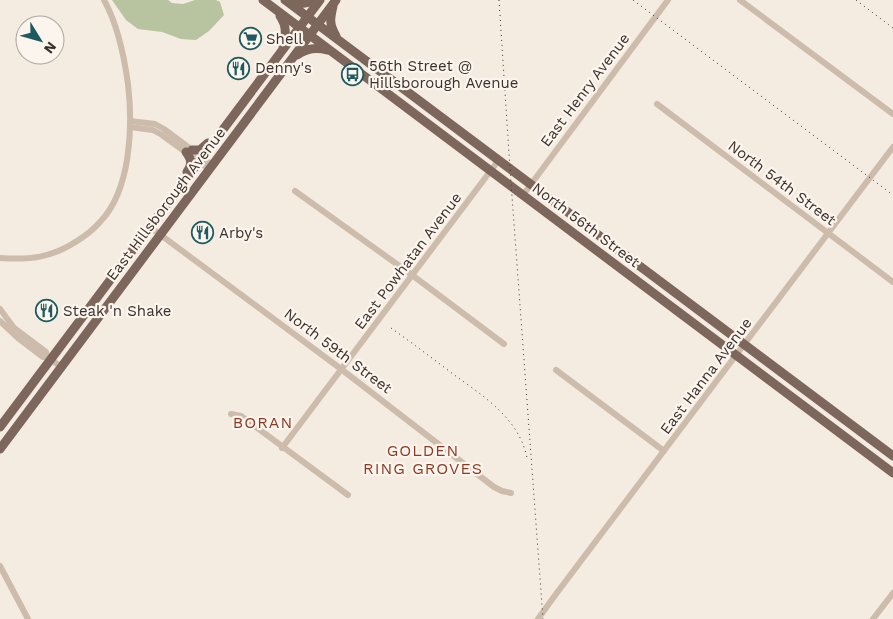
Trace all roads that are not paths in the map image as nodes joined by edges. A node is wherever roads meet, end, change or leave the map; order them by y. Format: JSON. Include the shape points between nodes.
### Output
{"nodes":[{"id":1,"x":104,"y":0,"type":"edge"},
{"id":2,"x":262,"y":0,"type":"edge"},
{"id":3,"x":285,"y":0,"type":"edge"},
{"id":4,"x":314,"y":0,"type":"edge"},
{"id":5,"x":320,"y":0,"type":"edge"},
{"id":6,"x":668,"y":0,"type":"edge"},
{"id":7,"x":740,"y":0,"type":"edge"},
{"id":8,"x":335,"y":1,"type":"edge"},
{"id":9,"x":278,"y":12,"type":"junction"},
{"id":10,"x":307,"y":17,"type":"junction"},
{"id":11,"x":318,"y":24,"type":"junction"},
{"id":12,"x":299,"y":28,"type":"junction"},
{"id":13,"x":310,"y":35,"type":"junction"},
{"id":14,"x":339,"y":41,"type":"junction"},
{"id":15,"x":282,"y":51,"type":"junction"},
{"id":16,"x":332,"y":52,"type":"junction"},
{"id":17,"x":293,"y":58,"type":"junction"},
{"id":18,"x":657,"y":104,"type":"dead end"},
{"id":19,"x":893,"y":114,"type":"edge"},
{"id":20,"x":130,"y":124,"type":"junction"},
{"id":21,"x":223,"y":129,"type":"junction"},
{"id":22,"x":893,"y":147,"type":"edge"},
{"id":23,"x":189,"y":151,"type":"junction"},
{"id":24,"x":200,"y":160,"type":"junction"},
{"id":25,"x":498,"y":161,"type":"junction"},
{"id":26,"x":211,"y":167,"type":"junction"},
{"id":27,"x":491,"y":171,"type":"junction"},
{"id":28,"x":182,"y":184,"type":"junction"},
{"id":29,"x":530,"y":184,"type":"junction"},
{"id":30,"x":295,"y":191,"type":"dead end"},
{"id":31,"x":523,"y":194,"type":"junction"},
{"id":32,"x":150,"y":227,"type":"junction"},
{"id":33,"x":829,"y":234,"type":"junction"},
{"id":34,"x":160,"y":235,"type":"junction"},
{"id":35,"x":0,"y":258,"type":"edge"},
{"id":36,"x":638,"y":265,"type":"junction"},
{"id":37,"x":412,"y":275,"type":"junction"},
{"id":38,"x":630,"y":275,"type":"junction"},
{"id":39,"x":893,"y":282,"type":"edge"},
{"id":40,"x":0,"y":309,"type":"edge"},
{"id":41,"x":0,"y":321,"type":"edge"},
{"id":42,"x":504,"y":344,"type":"dead end"},
{"id":43,"x":744,"y":345,"type":"junction"},
{"id":44,"x":737,"y":356,"type":"junction"},
{"id":45,"x":49,"y":358,"type":"junction"},
{"id":46,"x":61,"y":367,"type":"junction"},
{"id":47,"x":341,"y":369,"type":"junction"},
{"id":48,"x":556,"y":370,"type":"dead end"},
{"id":49,"x":826,"y":406,"type":"junction"},
{"id":50,"x":230,"y":414,"type":"dead end"},
{"id":51,"x":818,"y":417,"type":"junction"},
{"id":52,"x":0,"y":427,"type":"edge"},
{"id":53,"x":282,"y":448,"type":"junction"},
{"id":54,"x":0,"y":449,"type":"edge"},
{"id":55,"x":664,"y":451,"type":"junction"},
{"id":56,"x":893,"y":456,"type":"edge"},
{"id":57,"x":893,"y":473,"type":"edge"},
{"id":58,"x":511,"y":493,"type":"dead end"},
{"id":59,"x":348,"y":496,"type":"dead end"},
{"id":60,"x":0,"y":566,"type":"edge"},
{"id":61,"x":893,"y":593,"type":"edge"},
{"id":62,"x":28,"y":619,"type":"edge"},
{"id":63,"x":538,"y":619,"type":"edge"},
{"id":64,"x":873,"y":619,"type":"edge"}],
"edges":[{"from":1,"to":20,"type":"street","via":[[125,61]]},
{"from":2,"to":9,"type":"main road","name":"North 56th Street"},
{"from":3,"to":4,"type":"main road","via":[[303,4]]},
{"from":3,"to":10,"type":"main road","name":"North 56th Street"},
{"from":5,"to":10,"type":"main road","name":"East Hillsborough Avenue"},
{"from":6,"to":29,"type":"street","name":"East Henry Avenue"},
{"from":7,"to":19,"type":"street"},
{"from":8,"to":11,"type":"main road","name":"East Hillsborough Avenue"},
{"from":8,"to":14,"type":"main road","via":[[331,23]]},
{"from":9,"to":12,"type":"main road","name":"North 56th Street"},
{"from":9,"to":15,"type":"main road","via":[[286,30]]},
{"from":10,"to":11,"type":"main road","name":"North 56th Street"},
{"from":10,"to":12,"type":"main road","name":"East Hillsborough Avenue"},
{"from":11,"to":13,"type":"main road","name":"East Hillsborough Avenue"},
{"from":11,"to":14,"type":"main road","name":"North 56th Street"},
{"from":12,"to":13,"type":"main road","name":"North 56th Street"},
{"from":12,"to":15,"type":"main road","name":"East Hillsborough Avenue"},
{"from":13,"to":16,"type":"main road","name":"North 56th Street"},
{"from":13,"to":17,"type":"main road","name":"East Hillsborough Avenue"},
{"from":14,"to":25,"type":"main road","name":"North 56th Street"},
{"from":15,"to":21,"type":"main road","name":"East Hillsborough Avenue"},
{"from":16,"to":17,"type":"main road","via":[[312,48]]},
{"from":16,"to":27,"type":"main road","name":"North 56th Street"},
{"from":17,"to":26,"type":"main road","name":"East Hillsborough Avenue"},
{"from":18,"to":33,"type":"street","name":"North 54th Street"},
{"from":20,"to":23,"type":"street","via":[[155,124]]},
{"from":20,"to":35,"type":"street","via":[[121,186],[101,222],[86,236],[49,255]]},
{"from":21,"to":23,"type":"main road","via":[[200,150]]},
{"from":21,"to":24,"type":"main road","name":"East Hillsborough Avenue"},
{"from":22,"to":33,"type":"street","name":"East Hanna Avenue"},
{"from":23,"to":24,"type":"street"},
{"from":23,"to":28,"type":"main road","via":[[191,164]]},
{"from":24,"to":26,"type":"street"},
{"from":24,"to":28,"type":"main road","name":"East Hillsborough Avenue"},
{"from":25,"to":27,"type":"street","name":"East Powhatan Avenue"},
{"from":25,"to":29,"type":"main road","name":"North 56th Street"},
{"from":26,"to":34,"type":"main road","name":"East Hillsborough Avenue"},
{"from":27,"to":31,"type":"main road","name":"North 56th Street"},
{"from":27,"to":37,"type":"street","name":"East Powhatan Avenue"},
{"from":28,"to":32,"type":"main road","name":"East Hillsborough Avenue"},
{"from":29,"to":31,"type":"street","name":"East Henry Avenue"},
{"from":29,"to":36,"type":"main road","name":"North 56th Street"},
{"from":30,"to":37,"type":"street"},
{"from":31,"to":38,"type":"main road","name":"North 56th Street"},
{"from":32,"to":34,"type":"street","name":"North 59th Street"},
{"from":32,"to":45,"type":"main road","name":"East Hillsborough Avenue"},
{"from":33,"to":39,"type":"street","name":"North 54th Street"},
{"from":33,"to":43,"type":"street","name":"East Hanna Avenue"},
{"from":34,"to":46,"type":"main road","name":"East Hillsborough Avenue"},
{"from":34,"to":47,"type":"street","name":"North 59th Street"},
{"from":36,"to":38,"type":"main road"},
{"from":36,"to":43,"type":"main road","name":"North 56th Street"},
{"from":37,"to":42,"type":"street"},
{"from":37,"to":47,"type":"street","name":"East Powhatan Avenue"},
{"from":38,"to":44,"type":"main road","name":"North 56th Street"},
{"from":40,"to":45,"type":"street","via":[[14,328],[46,352]]},
{"from":41,"to":45,"type":"street","via":[[42,357]]},
{"from":43,"to":44,"type":"street","name":"East Hanna Avenue"},
{"from":43,"to":49,"type":"main road","name":"North 56th Street"},
{"from":44,"to":51,"type":"main road","name":"North 56th Street"},
{"from":44,"to":55,"type":"street","name":"East Hanna Avenue"},
{"from":45,"to":46,"type":"street"},
{"from":45,"to":52,"type":"main road","name":"East Hillsborough Avenue"},
{"from":46,"to":54,"type":"main road","name":"East Hillsborough Avenue"},
{"from":47,"to":53,"type":"street","name":"East Powhatan Avenue"},
{"from":47,"to":58,"type":"street","name":"North 59th Street","via":[[494,487]]},
{"from":48,"to":55,"type":"street"},
{"from":49,"to":51,"type":"main road"},
{"from":49,"to":56,"type":"main road","name":"North 56th Street"},
{"from":50,"to":53,"type":"street","via":[[241,416]]},
{"from":51,"to":57,"type":"main road","name":"North 56th Street"},
{"from":53,"to":59,"type":"street"},
{"from":55,"to":63,"type":"street","name":"East Hanna Avenue"},
{"from":60,"to":62,"type":"street"},
{"from":61,"to":64,"type":"street"}]}
